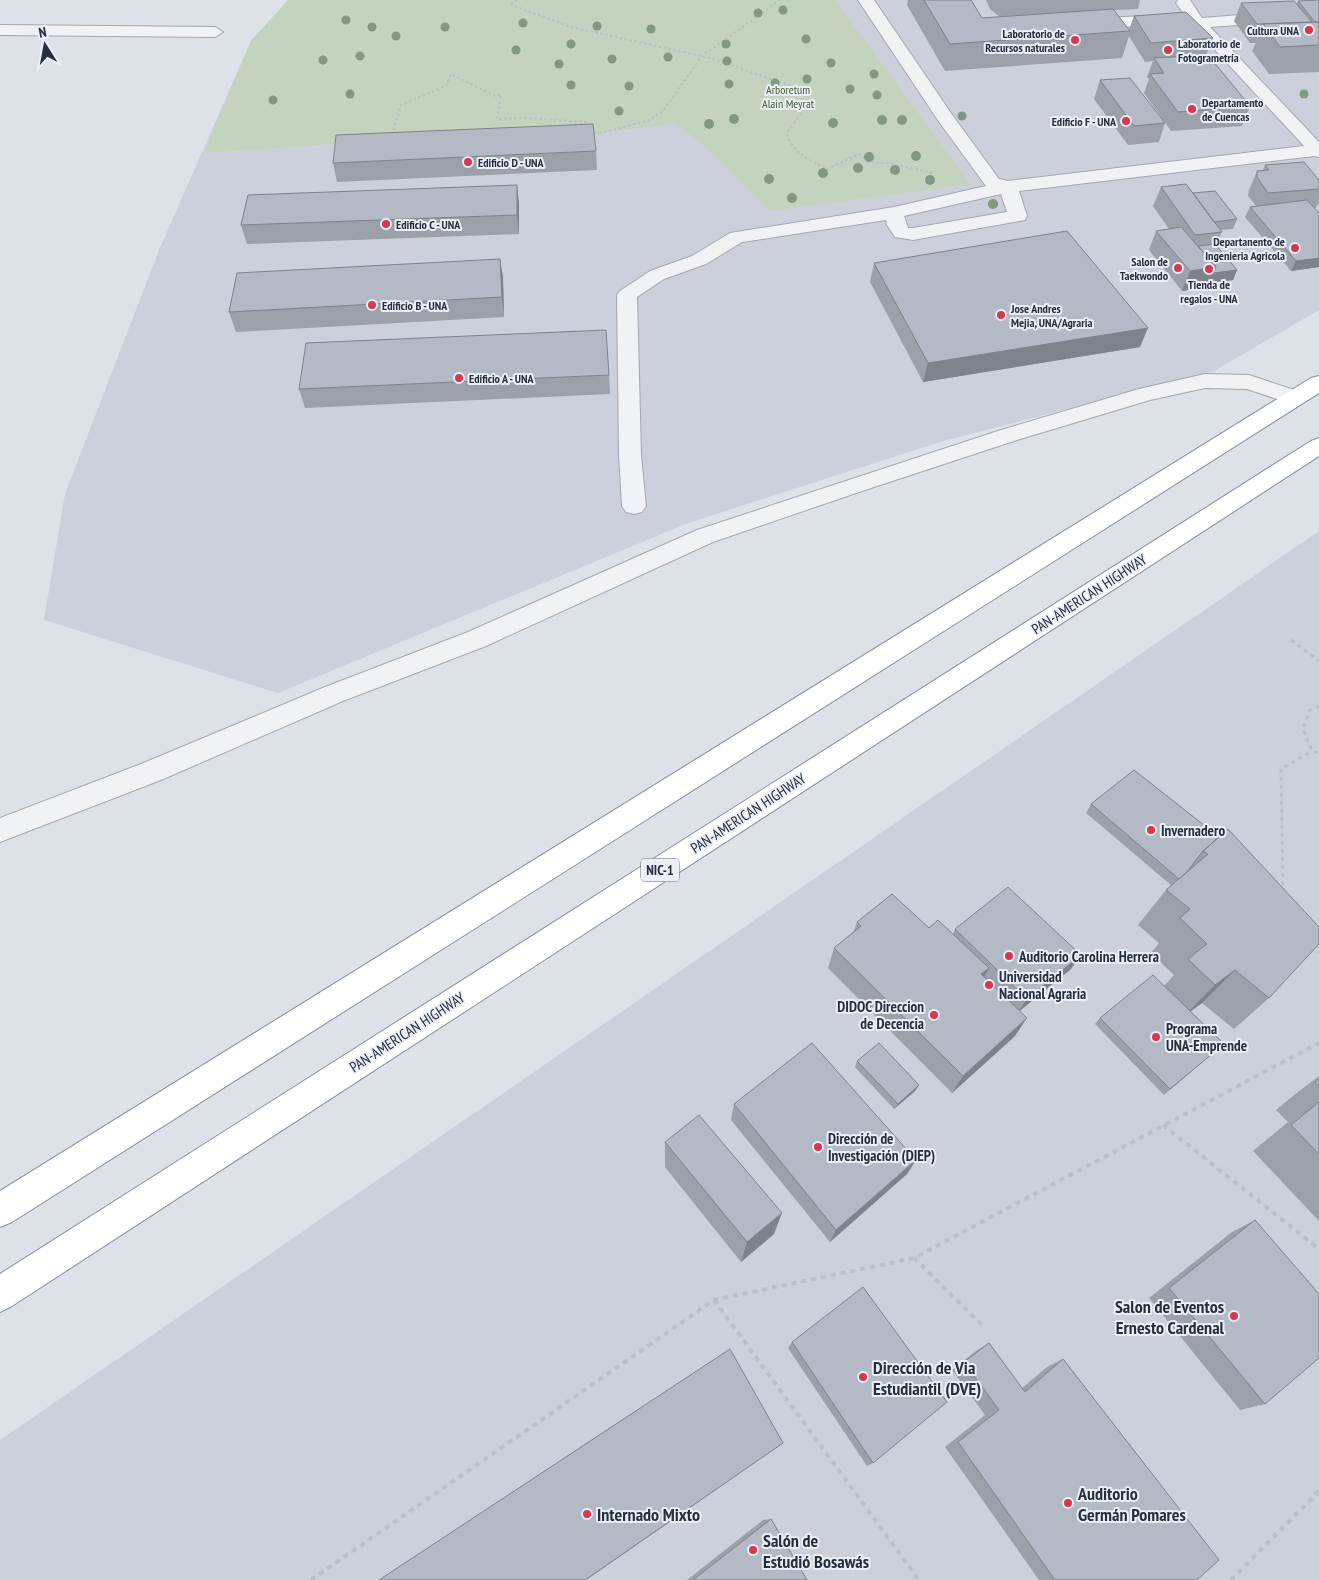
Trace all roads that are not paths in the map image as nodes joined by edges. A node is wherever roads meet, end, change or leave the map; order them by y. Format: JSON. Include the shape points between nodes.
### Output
{"nodes":[{"id":1,"x":866,"y":0,"type":"edge"},
{"id":2,"x":1181,"y":0,"type":"edge"},
{"id":3,"x":1319,"y":14,"type":"edge"},
{"id":4,"x":1196,"y":20,"type":"junction"},
{"id":5,"x":1075,"y":24,"type":"edge"},
{"id":6,"x":0,"y":30,"type":"edge"},
{"id":7,"x":214,"y":32,"type":"dead end"},
{"id":8,"x":1318,"y":153,"type":"edge"},
{"id":9,"x":1010,"y":193,"type":"junction"},
{"id":10,"x":894,"y":213,"type":"junction"},
{"id":11,"x":1319,"y":383,"type":"edge"},
{"id":12,"x":1295,"y":398,"type":"junction"},
{"id":13,"x":1319,"y":446,"type":"edge"},
{"id":14,"x":634,"y":506,"type":"dead end"},
{"id":15,"x":0,"y":830,"type":"edge"},
{"id":16,"x":0,"y":1210,"type":"edge"},
{"id":17,"x":0,"y":1294,"type":"edge"}],
"edges":[{"from":1,"to":9,"type":"street","via":[[987,175],[993,183]]},
{"from":2,"to":4,"type":"street"},
{"from":3,"to":4,"type":"street"},
{"from":4,"to":5,"type":"street"},
{"from":4,"to":8,"type":"street"},
{"from":6,"to":7,"type":"street"},
{"from":8,"to":9,"type":"street"},
{"from":9,"to":10,"type":"street","via":[[968,196]]},
{"from":9,"to":10,"type":"street","via":[[1018,216],[913,234],[902,233],[896,225]]},
{"from":10,"to":14,"type":"street","via":[[737,237],[699,260],[657,275],[627,295]]},
{"from":11,"to":12,"type":"highway"},
{"from":12,"to":15,"type":"street","via":[[1249,382],[1205,381],[1147,394],[1018,432],[854,485],[705,536],[477,639]]},
{"from":12,"to":16,"type":"highway"},
{"from":13,"to":17,"type":"highway","name":"PAN-AMERICAN HIGHWAY","number":"NIC-1"}]}
